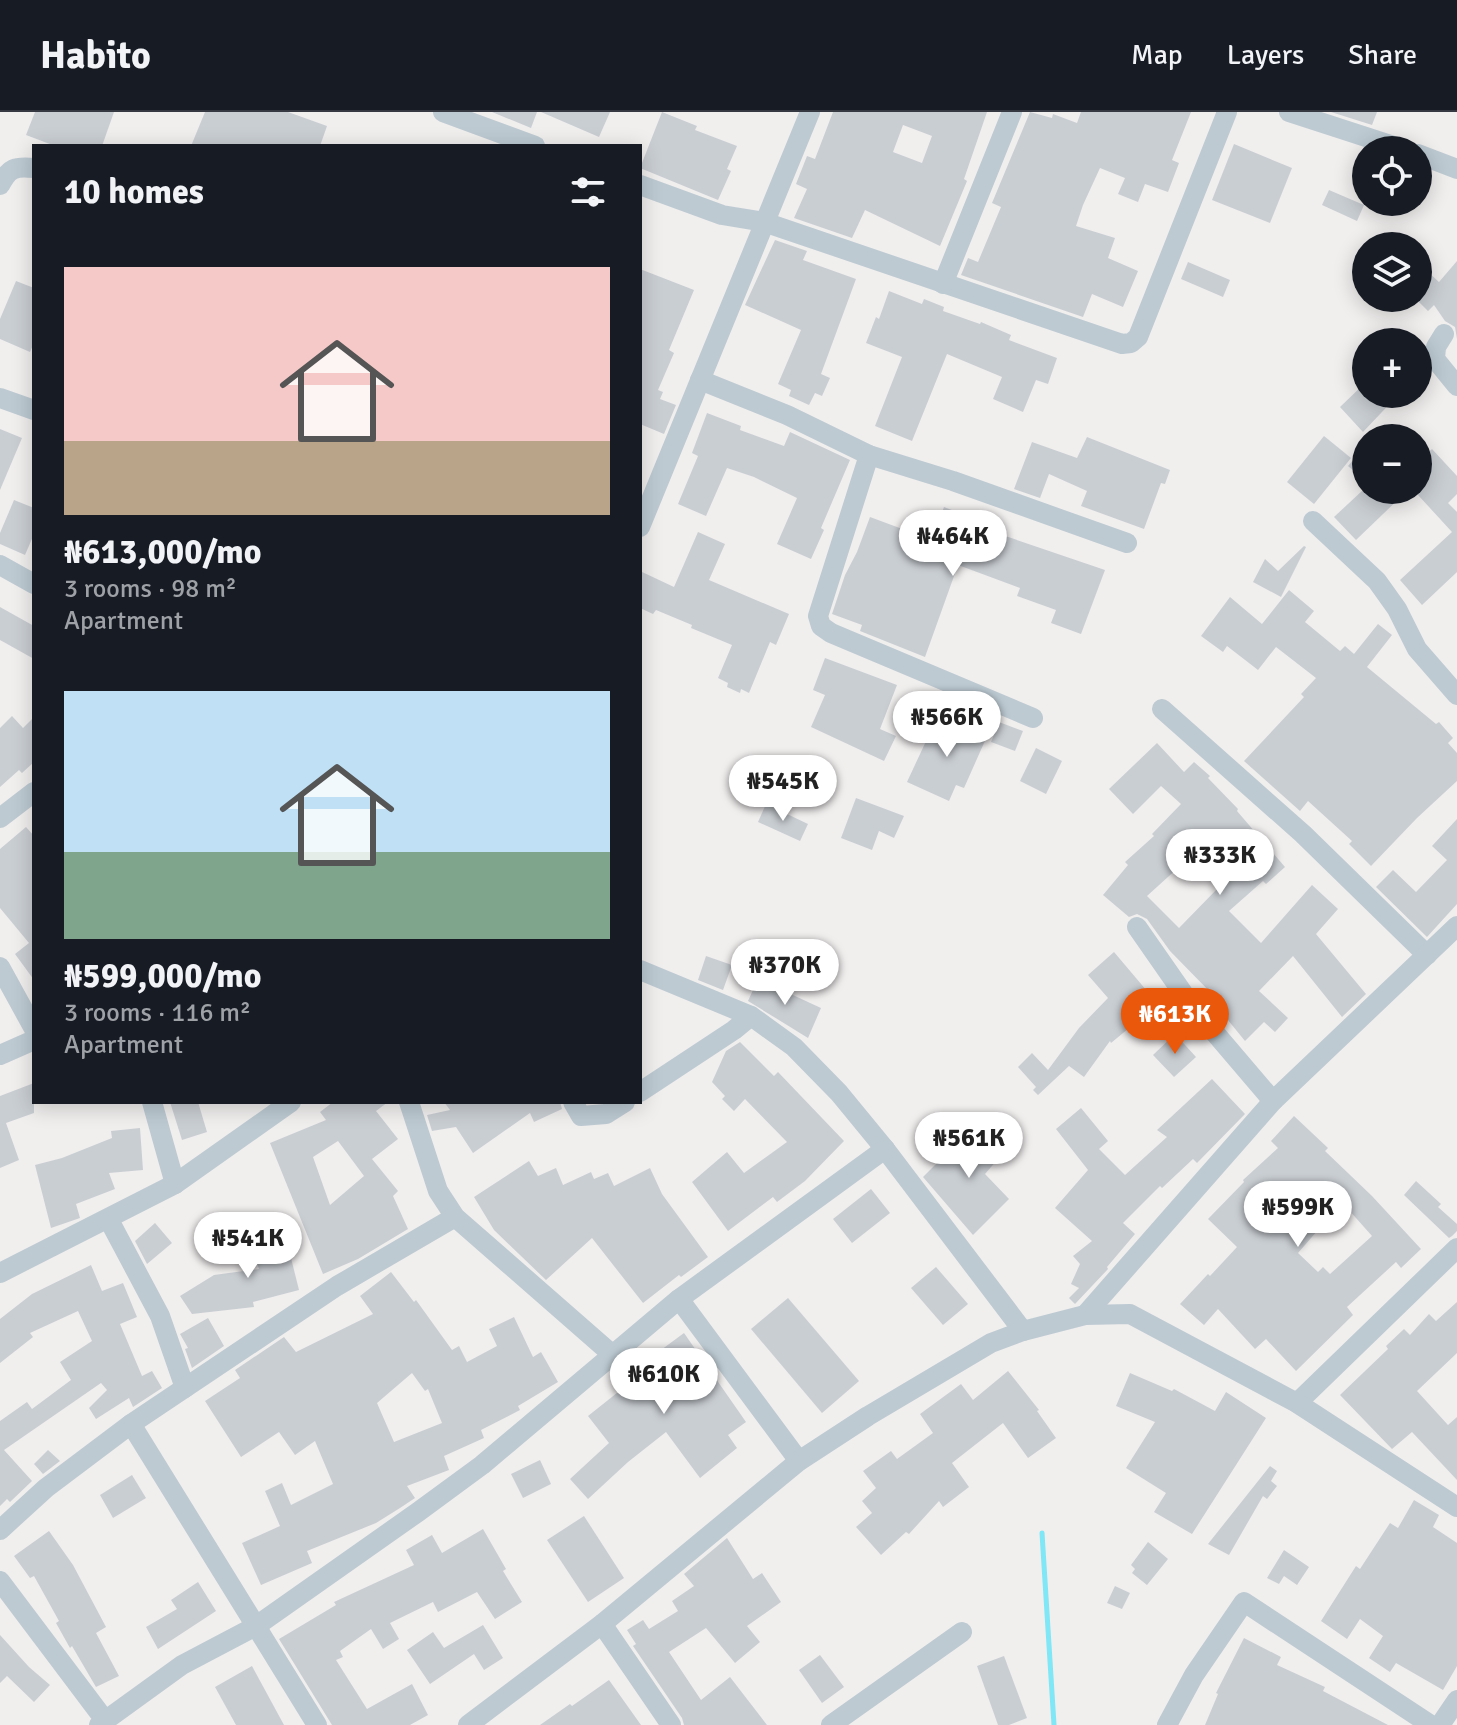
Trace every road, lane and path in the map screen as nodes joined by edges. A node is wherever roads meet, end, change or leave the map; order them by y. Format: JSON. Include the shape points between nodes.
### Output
{"nodes":[{"id":1,"x":443,"y":112,"type":"edge"},
{"id":2,"x":810,"y":112,"type":"edge"},
{"id":3,"x":1012,"y":112,"type":"edge"},
{"id":4,"x":1227,"y":112,"type":"edge"},
{"id":5,"x":1289,"y":112,"type":"edge"},
{"id":6,"x":1363,"y":136,"type":"edge"},
{"id":7,"x":530,"y":144,"type":"edge"},
{"id":8,"x":1432,"y":159,"type":"edge"},
{"id":9,"x":17,"y":164,"type":"edge"},
{"id":10,"x":1457,"y":169,"type":"edge"},
{"id":11,"x":0,"y":185,"type":"edge"},
{"id":12,"x":642,"y":186,"type":"edge"},
{"id":13,"x":764,"y":222,"type":"junction"},
{"id":14,"x":943,"y":284,"type":"junction"},
{"id":15,"x":1444,"y":334,"type":"dead end"},
{"id":16,"x":700,"y":380,"type":"junction"},
{"id":17,"x":1457,"y":386,"type":"edge"},
{"id":18,"x":0,"y":398,"type":"edge"},
{"id":19,"x":32,"y":409,"type":"edge"},
{"id":20,"x":869,"y":455,"type":"junction"},
{"id":21,"x":1313,"y":521,"type":"dead end"},
{"id":22,"x":642,"y":522,"type":"edge"},
{"id":23,"x":1127,"y":543,"type":"dead end"},
{"id":24,"x":0,"y":565,"type":"edge"},
{"id":25,"x":32,"y":583,"type":"edge"},
{"id":26,"x":1457,"y":695,"type":"edge"},
{"id":27,"x":1162,"y":709,"type":"dead end"},
{"id":28,"x":1033,"y":718,"type":"dead end"},
{"id":29,"x":32,"y":794,"type":"edge"},
{"id":30,"x":0,"y":818,"type":"edge"},
{"id":31,"x":1457,"y":926,"type":"edge"},
{"id":32,"x":1137,"y":927,"type":"dead end"},
{"id":33,"x":1427,"y":955,"type":"junction"},
{"id":34,"x":0,"y":967,"type":"edge"},
{"id":35,"x":642,"y":971,"type":"edge"},
{"id":36,"x":751,"y":1016,"type":"junction"},
{"id":37,"x":32,"y":1025,"type":"edge"},
{"id":38,"x":32,"y":1041,"type":"edge"},
{"id":39,"x":0,"y":1055,"type":"edge"},
{"id":40,"x":642,"y":1091,"type":"edge"},
{"id":41,"x":1273,"y":1101,"type":"junction"},
{"id":42,"x":153,"y":1104,"type":"edge"},
{"id":43,"x":288,"y":1104,"type":"edge"},
{"id":44,"x":410,"y":1104,"type":"edge"},
{"id":45,"x":574,"y":1104,"type":"edge"},
{"id":46,"x":622,"y":1104,"type":"edge"},
{"id":47,"x":885,"y":1149,"type":"junction"},
{"id":48,"x":175,"y":1184,"type":"junction"},
{"id":49,"x":455,"y":1217,"type":"junction"},
{"id":50,"x":109,"y":1220,"type":"junction"},
{"id":51,"x":1457,"y":1248,"type":"edge"},
{"id":52,"x":0,"y":1273,"type":"edge"},
{"id":53,"x":679,"y":1299,"type":"junction"},
{"id":54,"x":1085,"y":1315,"type":"junction"},
{"id":55,"x":1023,"y":1331,"type":"junction"},
{"id":56,"x":614,"y":1356,"type":"junction"},
{"id":57,"x":185,"y":1388,"type":"junction"},
{"id":58,"x":1297,"y":1403,"type":"junction"},
{"id":59,"x":131,"y":1424,"type":"junction"},
{"id":60,"x":799,"y":1461,"type":"junction"},
{"id":61,"x":1457,"y":1507,"type":"edge"},
{"id":62,"x":0,"y":1530,"type":"edge"},
{"id":63,"x":0,"y":1581,"type":"edge"},
{"id":64,"x":602,"y":1624,"type":"junction"},
{"id":65,"x":256,"y":1626,"type":"junction"},
{"id":66,"x":962,"y":1632,"type":"dead end"},
{"id":67,"x":1457,"y":1700,"type":"edge"},
{"id":68,"x":101,"y":1722,"type":"edge"},
{"id":69,"x":317,"y":1725,"type":"edge"},
{"id":70,"x":468,"y":1725,"type":"edge"},
{"id":71,"x":671,"y":1725,"type":"edge"},
{"id":72,"x":831,"y":1725,"type":"edge"},
{"id":73,"x":1167,"y":1725,"type":"edge"},
{"id":74,"x":1431,"y":1725,"type":"edge"},
{"id":75,"x":1440,"y":1725,"type":"edge"}],
"edges":[{"from":1,"to":7,"type":"street"},
{"from":2,"to":13,"type":"street"},
{"from":3,"to":14,"type":"street"},
{"from":4,"to":14,"type":"street","via":[[1138,337],[1131,343]]},
{"from":5,"to":6,"type":"street"},
{"from":8,"to":10,"type":"street"},
{"from":9,"to":11,"type":"street"},
{"from":12,"to":13,"type":"street","via":[[722,215]]},
{"from":13,"to":14,"type":"street"},
{"from":13,"to":16,"type":"street"},
{"from":15,"to":17,"type":"street","via":[[1435,359]]},
{"from":16,"to":20,"type":"street"},
{"from":16,"to":22,"type":"street"},
{"from":18,"to":19,"type":"street"},
{"from":20,"to":23,"type":"street"},
{"from":20,"to":28,"type":"street","via":[[818,616],[821,626]]},
{"from":21,"to":26,"type":"street","via":[[1377,581],[1417,649]]},
{"from":24,"to":25,"type":"street"},
{"from":27,"to":33,"type":"street","via":[[1303,834]]},
{"from":29,"to":30,"type":"street"},
{"from":31,"to":33,"type":"street"},
{"from":32,"to":41,"type":"street","via":[[1192,1006]]},
{"from":33,"to":41,"type":"street"},
{"from":34,"to":37,"type":"street"},
{"from":35,"to":36,"type":"street"},
{"from":36,"to":40,"type":"street"},
{"from":36,"to":47,"type":"street","via":[[794,1047]]},
{"from":38,"to":39,"type":"street"},
{"from":41,"to":54,"type":"street"},
{"from":42,"to":48,"type":"street"},
{"from":43,"to":48,"type":"street"},
{"from":44,"to":49,"type":"street","via":[[438,1191]]},
{"from":45,"to":46,"type":"street","via":[[581,1116],[606,1114]]},
{"from":47,"to":53,"type":"street"},
{"from":47,"to":55,"type":"street"},
{"from":48,"to":50,"type":"street"},
{"from":49,"to":56,"type":"street"},
{"from":49,"to":57,"type":"street","via":[[337,1286]]},
{"from":50,"to":52,"type":"street"},
{"from":50,"to":57,"type":"street","via":[[160,1316]]},
{"from":51,"to":58,"type":"street"},
{"from":53,"to":56,"type":"street"},
{"from":53,"to":60,"type":"street"},
{"from":54,"to":55,"type":"street"},
{"from":54,"to":58,"type":"street","via":[[1130,1314]]},
{"from":55,"to":60,"type":"street","via":[[991,1343]]},
{"from":56,"to":65,"type":"street","via":[[482,1465]]},
{"from":57,"to":59,"type":"street"},
{"from":58,"to":61,"type":"street"},
{"from":59,"to":62,"type":"street"},
{"from":59,"to":65,"type":"street"},
{"from":60,"to":64,"type":"street"},
{"from":63,"to":68,"type":"street"},
{"from":64,"to":70,"type":"street"},
{"from":64,"to":71,"type":"street"},
{"from":65,"to":68,"type":"street","via":[[182,1665]]},
{"from":65,"to":69,"type":"street"},
{"from":66,"to":72,"type":"street"},
{"from":67,"to":75,"type":"street"},
{"from":73,"to":74,"type":"street","via":[[1244,1602]]}]}
